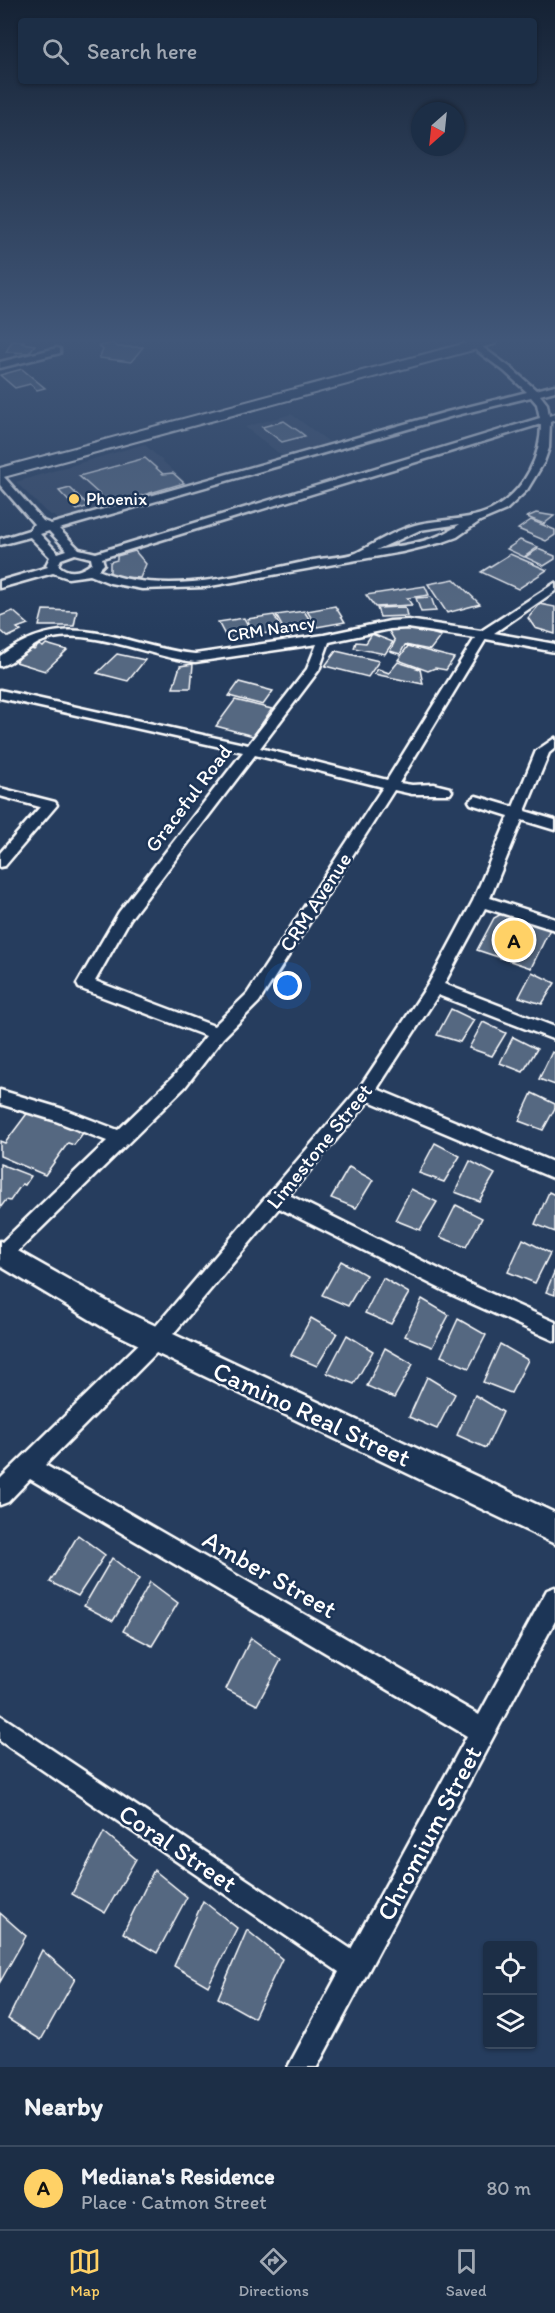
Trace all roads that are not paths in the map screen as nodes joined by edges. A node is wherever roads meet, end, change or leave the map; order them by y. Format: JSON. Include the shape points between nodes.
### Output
{"nodes":[{"id":1,"x":96,"y":437,"type":"edge"},
{"id":2,"x":129,"y":437,"type":"edge"},
{"id":3,"x":374,"y":437,"type":"edge"},
{"id":4,"x":488,"y":437,"type":"edge"},
{"id":5,"x":552,"y":437,"type":"edge"},
{"id":6,"x":0,"y":463,"type":"edge"},
{"id":7,"x":0,"y":473,"type":"edge"},
{"id":8,"x":0,"y":479,"type":"edge"},
{"id":9,"x":473,"y":520,"type":"junction"},
{"id":10,"x":36,"y":528,"type":"junction"},
{"id":11,"x":52,"y":528,"type":"junction"},
{"id":12,"x":0,"y":542,"type":"edge"},
{"id":13,"x":75,"y":550,"type":"junction"},
{"id":14,"x":358,"y":555,"type":"junction"},
{"id":15,"x":96,"y":556,"type":"junction"},
{"id":16,"x":55,"y":563,"type":"junction"},
{"id":17,"x":90,"y":571,"type":"junction"},
{"id":18,"x":0,"y":585,"type":"edge"},
{"id":19,"x":555,"y":586,"type":"edge"},
{"id":20,"x":483,"y":635,"type":"junction"},
{"id":21,"x":324,"y":639,"type":"junction"},
{"id":22,"x":555,"y":648,"type":"edge"},
{"id":23,"x":0,"y":662,"type":"edge"},
{"id":24,"x":0,"y":694,"type":"edge"},
{"id":25,"x":555,"y":742,"type":"edge"},
{"id":26,"x":250,"y":750,"type":"junction"},
{"id":27,"x":391,"y":785,"type":"junction"},
{"id":28,"x":445,"y":791,"type":"dead end"},
{"id":29,"x":0,"y":792,"type":"edge"},
{"id":30,"x":476,"y":801,"type":"dead end"},
{"id":31,"x":517,"y":813,"type":"junction"},
{"id":32,"x":555,"y":825,"type":"edge"},
{"id":33,"x":0,"y":862,"type":"edge"},
{"id":34,"x":481,"y":901,"type":"junction"},
{"id":35,"x":555,"y":925,"type":"edge"},
{"id":36,"x":435,"y":987,"type":"junction"},
{"id":37,"x":217,"y":1034,"type":"junction"},
{"id":38,"x":555,"y":1034,"type":"edge"},
{"id":39,"x":366,"y":1092,"type":"junction"},
{"id":40,"x":0,"y":1097,"type":"edge"},
{"id":41,"x":122,"y":1139,"type":"junction"},
{"id":42,"x":555,"y":1171,"type":"edge"},
{"id":43,"x":277,"y":1198,"type":"junction"},
{"id":44,"x":1,"y":1253,"type":"edge"},
{"id":45,"x":555,"y":1332,"type":"edge"},
{"id":46,"x":156,"y":1340,"type":"junction"},
{"id":47,"x":27,"y":1466,"type":"junction"},
{"id":48,"x":0,"y":1494,"type":"edge"},
{"id":49,"x":555,"y":1529,"type":"edge"},
{"id":50,"x":555,"y":1598,"type":"edge"},
{"id":51,"x":0,"y":1728,"type":"edge"},
{"id":52,"x":484,"y":1732,"type":"junction"},
{"id":53,"x":356,"y":1968,"type":"junction"},
{"id":54,"x":302,"y":2067,"type":"edge"}],
"edges":[{"from":1,"to":6,"type":"main road"},
{"from":2,"to":7,"type":"main road"},
{"from":3,"to":11,"type":"street"},
{"from":4,"to":15,"type":"street"},
{"from":5,"to":9,"type":"street","via":[[542,468],[522,492],[500,510]]},
{"from":8,"to":10,"type":"street"},
{"from":9,"to":14,"type":"street","via":[[450,536],[428,543]]},
{"from":9,"to":14,"type":"street","via":[[416,526]]},
{"from":10,"to":11,"type":"street"},
{"from":10,"to":12,"type":"street"},
{"from":10,"to":16,"type":"street"},
{"from":11,"to":13,"type":"street"},
{"from":13,"to":15,"type":"street"},
{"from":13,"to":16,"type":"street"},
{"from":14,"to":17,"type":"street","via":[[195,584],[132,585]]},
{"from":15,"to":17,"type":"street","via":[[98,564]]},
{"from":16,"to":17,"type":"street","via":[[70,575]]},
{"from":16,"to":18,"type":"street"},
{"from":19,"to":20,"type":"street","name":"CRM Avenue"},
{"from":20,"to":21,"type":"street","name":"CRM Nancy","via":[[408,624]]},
{"from":20,"to":22,"type":"street","name":"CRM Nancy"},
{"from":20,"to":27,"type":"street","name":"CRM Avenue"},
{"from":21,"to":23,"type":"street","name":"CRM Nancy","via":[[195,658],[175,657],[76,633],[57,633],[35,639]]},
{"from":21,"to":26,"type":"street","name":"Graceful Road","via":[[313,670]]},
{"from":24,"to":26,"type":"street"},
{"from":25,"to":31,"type":"street","name":"Limestone Street","via":[[543,751]]},
{"from":26,"to":27,"type":"street"},
{"from":26,"to":37,"type":"street","name":"Graceful Road","via":[[124,916],[85,984]]},
{"from":27,"to":28,"type":"street"},
{"from":27,"to":37,"type":"street","name":"CRM Avenue","via":[[253,998]]},
{"from":29,"to":33,"type":"street","via":[[50,805]]},
{"from":30,"to":31,"type":"street"},
{"from":31,"to":32,"type":"street"},
{"from":31,"to":34,"type":"street","name":"Limestone Street"},
{"from":34,"to":35,"type":"street"},
{"from":34,"to":36,"type":"street","name":"Limestone Street"},
{"from":36,"to":38,"type":"street"},
{"from":36,"to":39,"type":"street","name":"Limestone Street"},
{"from":37,"to":41,"type":"street","name":"CRM Avenue","via":[[179,1082]]},
{"from":39,"to":42,"type":"street"},
{"from":39,"to":43,"type":"street","name":"Limestone Street"},
{"from":40,"to":41,"type":"street"},
{"from":41,"to":44,"type":"street","name":"CRM Avenue"},
{"from":43,"to":45,"type":"street"},
{"from":43,"to":46,"type":"street","name":"Limestone Street"},
{"from":44,"to":46,"type":"street","name":"Camino Real Street","via":[[71,1296]]},
{"from":46,"to":47,"type":"street","name":"Limestone Street"},
{"from":46,"to":49,"type":"street","name":"Camino Real Street"},
{"from":47,"to":48,"type":"street","name":"Limestone Street"},
{"from":47,"to":52,"type":"street","name":"Amber Street"},
{"from":50,"to":52,"type":"street","name":"Chromium Street"},
{"from":51,"to":53,"type":"street","name":"Coral Street"},
{"from":52,"to":53,"type":"street","name":"Chromium Street"},
{"from":53,"to":54,"type":"street","name":"Chromium Street"}]}
